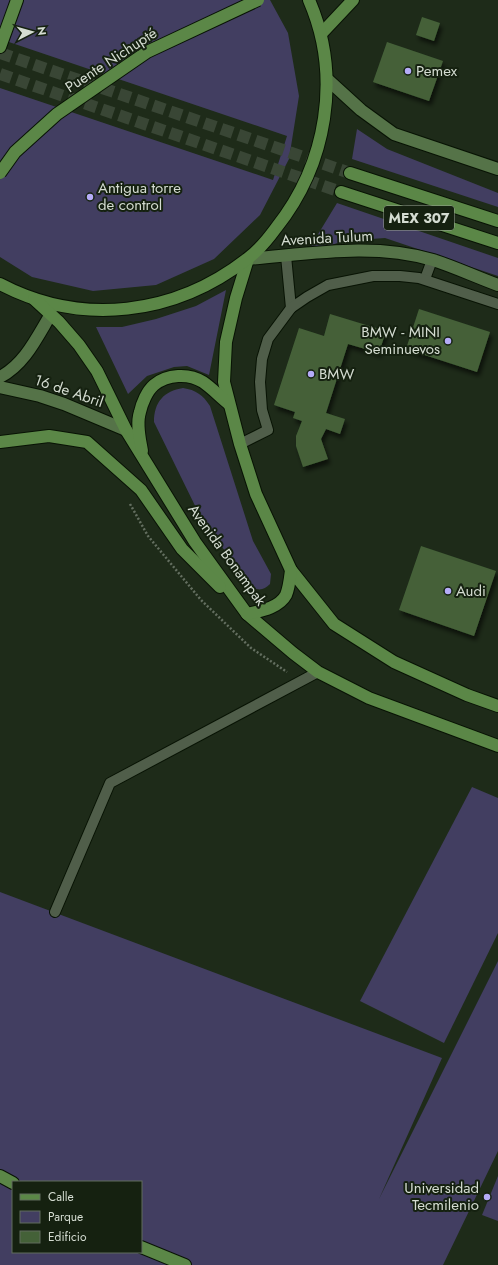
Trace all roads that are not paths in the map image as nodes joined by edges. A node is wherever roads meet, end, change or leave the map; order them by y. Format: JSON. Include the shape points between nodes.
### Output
{"nodes":[{"id":1,"x":17,"y":0,"type":"edge"},
{"id":2,"x":258,"y":0,"type":"edge"},
{"id":3,"x":309,"y":0,"type":"edge"},
{"id":4,"x":353,"y":0,"type":"edge"},
{"id":5,"x":320,"y":34,"type":"junction"},
{"id":6,"x":0,"y":47,"type":"edge"},
{"id":7,"x":326,"y":79,"type":"junction"},
{"id":8,"x":498,"y":169,"type":"edge"},
{"id":9,"x":0,"y":173,"type":"edge"},
{"id":10,"x":350,"y":173,"type":"tunnel mouth"},
{"id":11,"x":341,"y":192,"type":"tunnel mouth"},
{"id":12,"x":498,"y":221,"type":"edge"},
{"id":13,"x":498,"y":243,"type":"edge"},
{"id":14,"x":286,"y":256,"type":"junction"},
{"id":15,"x":248,"y":259,"type":"junction"},
{"id":16,"x":432,"y":260,"type":"junction"},
{"id":17,"x":425,"y":280,"type":"junction"},
{"id":18,"x":0,"y":284,"type":"edge"},
{"id":19,"x":498,"y":285,"type":"edge"},
{"id":20,"x":34,"y":299,"type":"junction"},
{"id":21,"x":498,"y":304,"type":"edge"},
{"id":22,"x":291,"y":308,"type":"junction"},
{"id":23,"x":51,"y":314,"type":"junction"},
{"id":24,"x":0,"y":376,"type":"edge"},
{"id":25,"x":0,"y":387,"type":"edge"},
{"id":26,"x":229,"y":404,"type":"junction"},
{"id":27,"x":126,"y":430,"type":"junction"},
{"id":28,"x":0,"y":442,"type":"edge"},
{"id":29,"x":240,"y":444,"type":"junction"},
{"id":30,"x":143,"y":458,"type":"junction"},
{"id":31,"x":291,"y":570,"type":"junction"},
{"id":32,"x":247,"y":614,"type":"junction"},
{"id":33,"x":318,"y":672,"type":"junction"},
{"id":34,"x":498,"y":706,"type":"edge"},
{"id":35,"x":498,"y":746,"type":"edge"},
{"id":36,"x":55,"y":912,"type":"dead end"},
{"id":37,"x":0,"y":1176,"type":"edge"},
{"id":38,"x":12,"y":1182,"type":"edge"},
{"id":39,"x":142,"y":1247,"type":"edge"},
{"id":40,"x":185,"y":1265,"type":"edge"}],
"edges":[{"from":1,"to":6,"type":"main road"},
{"from":2,"to":9,"type":"main road","name":"Puente Nichupté","bridge":true,"via":[[147,52],[57,114],[16,152]]},
{"from":3,"to":5,"type":"main road"},
{"from":4,"to":5,"type":"main road"},
{"from":5,"to":7,"type":"main road"},
{"from":7,"to":8,"type":"street","via":[[361,110],[394,134]]},
{"from":7,"to":15,"type":"main road","via":[[323,126],[310,172],[298,197],[283,219]]},
{"from":10,"to":12,"type":"main road","number":"MEX 307"},
{"from":11,"to":13,"type":"main road","number":"MEX 307"},
{"from":14,"to":15,"type":"street","name":"Avenida Tulum"},
{"from":14,"to":16,"type":"street","name":"Avenida Tulum","via":[[360,250],[404,254]]},
{"from":14,"to":22,"type":"lane"},
{"from":15,"to":20,"type":"main road","via":[[198,290],[172,300],[144,306],[117,310],[88,310]]},
{"from":15,"to":26,"type":"main road","via":[[226,342],[224,382]]},
{"from":16,"to":17,"type":"lane"},
{"from":16,"to":19,"type":"street","name":"Avenida Tulum"},
{"from":17,"to":21,"type":"lane"},
{"from":17,"to":22,"type":"lane","via":[[400,276],[372,276],[347,280],[328,285]]},
{"from":18,"to":20,"type":"main road"},
{"from":20,"to":23,"type":"main road","name":"Avenida Bonampak"},
{"from":22,"to":29,"type":"lane","via":[[268,340],[262,359],[262,410],[268,430]]},
{"from":23,"to":24,"type":"street","name":"16 de Abril","via":[[29,350],[7,373]]},
{"from":23,"to":27,"type":"main road","name":"Avenida Bonampak","via":[[79,345],[97,371]]},
{"from":25,"to":27,"type":"street","name":"16 de Abril","via":[[64,404]]},
{"from":26,"to":29,"type":"main road"},
{"from":26,"to":30,"type":"main road","via":[[202,382],[185,376],[169,377],[154,385],[139,413]]},
{"from":27,"to":30,"type":"main road","name":"Avenida Bonampak"},
{"from":28,"to":32,"type":"main road","via":[[49,436],[87,442],[141,490],[182,549]]},
{"from":29,"to":31,"type":"main road","via":[[256,494]]},
{"from":30,"to":32,"type":"main road","name":"Avenida Bonampak","via":[[194,542]]},
{"from":31,"to":32,"type":"main road","via":[[285,596],[278,603]]},
{"from":31,"to":34,"type":"main road","via":[[334,624],[394,662]]},
{"from":32,"to":33,"type":"main road","name":"Avenida Bonampak"},
{"from":33,"to":35,"type":"main road","name":"Avenida Bonampak","via":[[369,698]]},
{"from":33,"to":36,"type":"lane","via":[[110,783]]},
{"from":37,"to":38,"type":"main road"},
{"from":39,"to":40,"type":"main road"}]}
